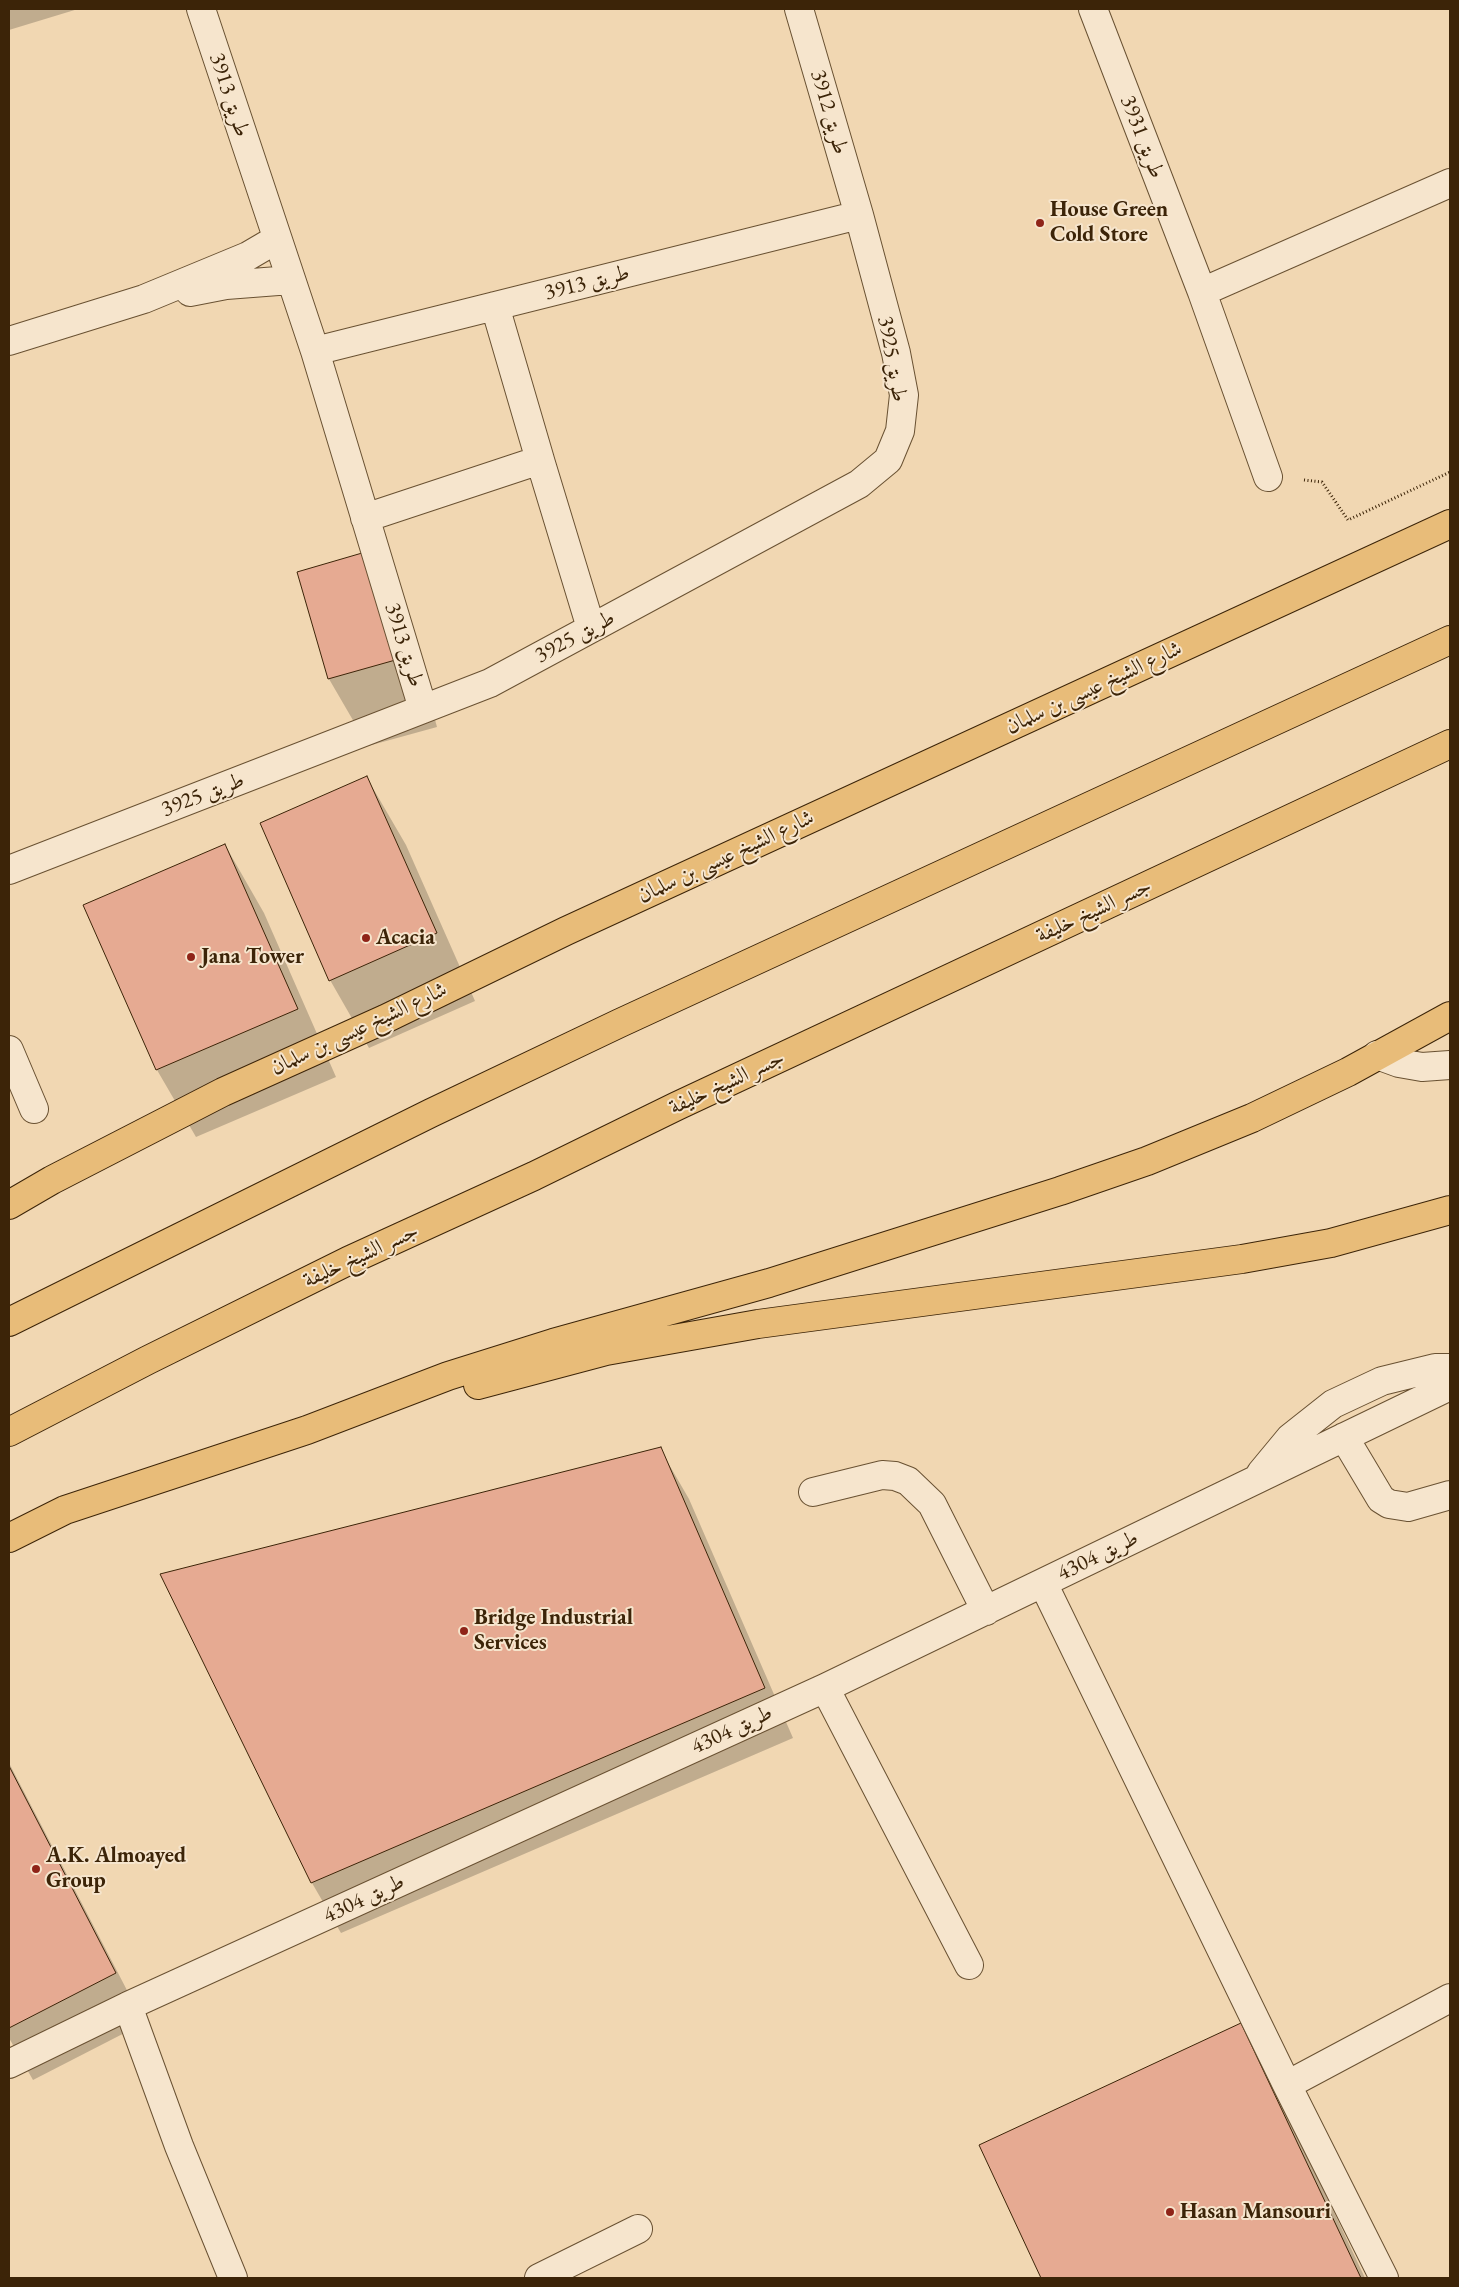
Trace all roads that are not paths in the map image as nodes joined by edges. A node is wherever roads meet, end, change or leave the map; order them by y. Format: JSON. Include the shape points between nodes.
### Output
{"nodes":[{"id":1,"x":201,"y":9,"type":"edge"},
{"id":2,"x":799,"y":9,"type":"edge"},
{"id":3,"x":1093,"y":9,"type":"edge"},
{"id":4,"x":1450,"y":183,"type":"edge"},
{"id":5,"x":859,"y":215,"type":"junction"},
{"id":6,"x":277,"y":239,"type":"junction"},
{"id":7,"x":291,"y":280,"type":"junction"},
{"id":8,"x":1202,"y":292,"type":"junction"},
{"id":9,"x":144,"y":299,"type":"junction"},
{"id":10,"x":495,"y":306,"type":"junction"},
{"id":11,"x":9,"y":341,"type":"edge"},
{"id":12,"x":315,"y":351,"type":"junction"},
{"id":13,"x":540,"y":460,"type":"junction"},
{"id":14,"x":1268,"y":477,"type":"road end"},
{"id":15,"x":366,"y":518,"type":"junction"},
{"id":16,"x":1450,"y":524,"type":"edge"},
{"id":17,"x":592,"y":628,"type":"junction"},
{"id":18,"x":1450,"y":640,"type":"edge"},
{"id":19,"x":423,"y":709,"type":"junction"},
{"id":20,"x":1450,"y":744,"type":"edge"},
{"id":21,"x":9,"y":870,"type":"edge"},
{"id":22,"x":1450,"y":1016,"type":"edge"},
{"id":23,"x":9,"y":1050,"type":"edge"},
{"id":24,"x":1377,"y":1056,"type":"junction"},
{"id":25,"x":1450,"y":1065,"type":"edge"},
{"id":26,"x":34,"y":1109,"type":"dead end"},
{"id":27,"x":9,"y":1205,"type":"edge"},
{"id":28,"x":1450,"y":1210,"type":"edge"},
{"id":29,"x":9,"y":1322,"type":"edge"},
{"id":30,"x":1450,"y":1368,"type":"edge"},
{"id":31,"x":1450,"y":1386,"type":"edge"},
{"id":32,"x":308,"y":1430,"type":"junction"},
{"id":33,"x":9,"y":1432,"type":"edge"},
{"id":34,"x":1344,"y":1437,"type":"junction"},
{"id":35,"x":1256,"y":1480,"type":"junction"},
{"id":36,"x":813,"y":1492,"type":"dead end"},
{"id":37,"x":1450,"y":1495,"type":"edge"},
{"id":38,"x":9,"y":1538,"type":"edge"},
{"id":39,"x":1043,"y":1583,"type":"junction"},
{"id":40,"x":986,"y":1611,"type":"junction"},
{"id":41,"x":825,"y":1688,"type":"junction"},
{"id":42,"x":969,"y":1965,"type":"dead end"},
{"id":43,"x":1450,"y":1998,"type":"edge"},
{"id":44,"x":128,"y":2006,"type":"junction"},
{"id":45,"x":9,"y":2064,"type":"edge"},
{"id":46,"x":1287,"y":2085,"type":"junction"},
{"id":47,"x":638,"y":2229,"type":"dead end"},
{"id":48,"x":233,"y":2278,"type":"edge"},
{"id":49,"x":538,"y":2278,"type":"edge"},
{"id":50,"x":1384,"y":2278,"type":"edge"}],
"edges":[{"from":1,"to":6,"type":"street","name":"طريق 3913"},
{"from":2,"to":5,"type":"street","name":"طريق 3912"},
{"from":3,"to":8,"type":"street","name":"طريق 3931"},
{"from":4,"to":8,"type":"street"},
{"from":5,"to":10,"type":"street","name":"طريق 3913"},
{"from":5,"to":17,"type":"street","name":"طريق 3925","via":[[896,353],[904,396],[900,432],[888,460],[859,484]]},
{"from":6,"to":7,"type":"street","name":"طريق 3913"},
{"from":6,"to":9,"type":"street","via":[[248,256]]},
{"from":7,"to":9,"type":"street","via":[[226,285]]},
{"from":7,"to":12,"type":"street","name":"طريق 3913"},
{"from":8,"to":14,"type":"street","name":"طريق 3931"},
{"from":9,"to":11,"type":"street"},
{"from":10,"to":12,"type":"street","name":"طريق 3913"},
{"from":10,"to":13,"type":"street"},
{"from":12,"to":15,"type":"street","name":"طريق 3913"},
{"from":13,"to":15,"type":"street"},
{"from":13,"to":17,"type":"street"},
{"from":15,"to":19,"type":"street","name":"طريق 3913"},
{"from":16,"to":27,"type":"highway","name":"شارع الشيخ عيسى بن سلمان","via":[[566,930],[385,1019],[223,1092]]},
{"from":17,"to":19,"type":"street","name":"طريق 3925","via":[[490,683]]},
{"from":18,"to":29,"type":"highway","via":[[593,1036]]},
{"from":19,"to":21,"type":"street","name":"طريق 3925"},
{"from":20,"to":33,"type":"highway","name":"جسر الشيخ خليفة","via":[[348,1261]]},
{"from":22,"to":24,"type":"highway"},
{"from":23,"to":26,"type":"street"},
{"from":24,"to":25,"type":"street","via":[[1422,1067]]},
{"from":24,"to":32,"type":"highway","via":[[1252,1118],[1147,1161],[769,1284],[553,1343],[448,1376]]},
{"from":28,"to":32,"type":"highway","via":[[1331,1242],[1242,1260],[758,1324],[606,1350]]},
{"from":30,"to":35,"type":"street","via":[[1435,1368],[1382,1381],[1333,1404],[1290,1438]]},
{"from":31,"to":34,"type":"street","name":"طريق 4304"},
{"from":32,"to":38,"type":"highway","via":[[65,1510]]},
{"from":34,"to":35,"type":"street","name":"طريق 4304"},
{"from":34,"to":37,"type":"street","via":[[1381,1499],[1389,1504],[1408,1506]]},
{"from":35,"to":39,"type":"street","name":"طريق 4304"},
{"from":36,"to":40,"type":"street","via":[[882,1476],[908,1481],[932,1504]]},
{"from":39,"to":40,"type":"street","name":"طريق 4304"},
{"from":39,"to":46,"type":"street"},
{"from":40,"to":41,"type":"street","name":"طريق 4304"},
{"from":41,"to":42,"type":"street"},
{"from":41,"to":44,"type":"street","name":"طريق 4304"},
{"from":43,"to":46,"type":"street"},
{"from":44,"to":45,"type":"street","name":"طريق 4304"},
{"from":44,"to":48,"type":"street","via":[[179,2146]]},
{"from":46,"to":50,"type":"street"},
{"from":47,"to":49,"type":"street"}]}
